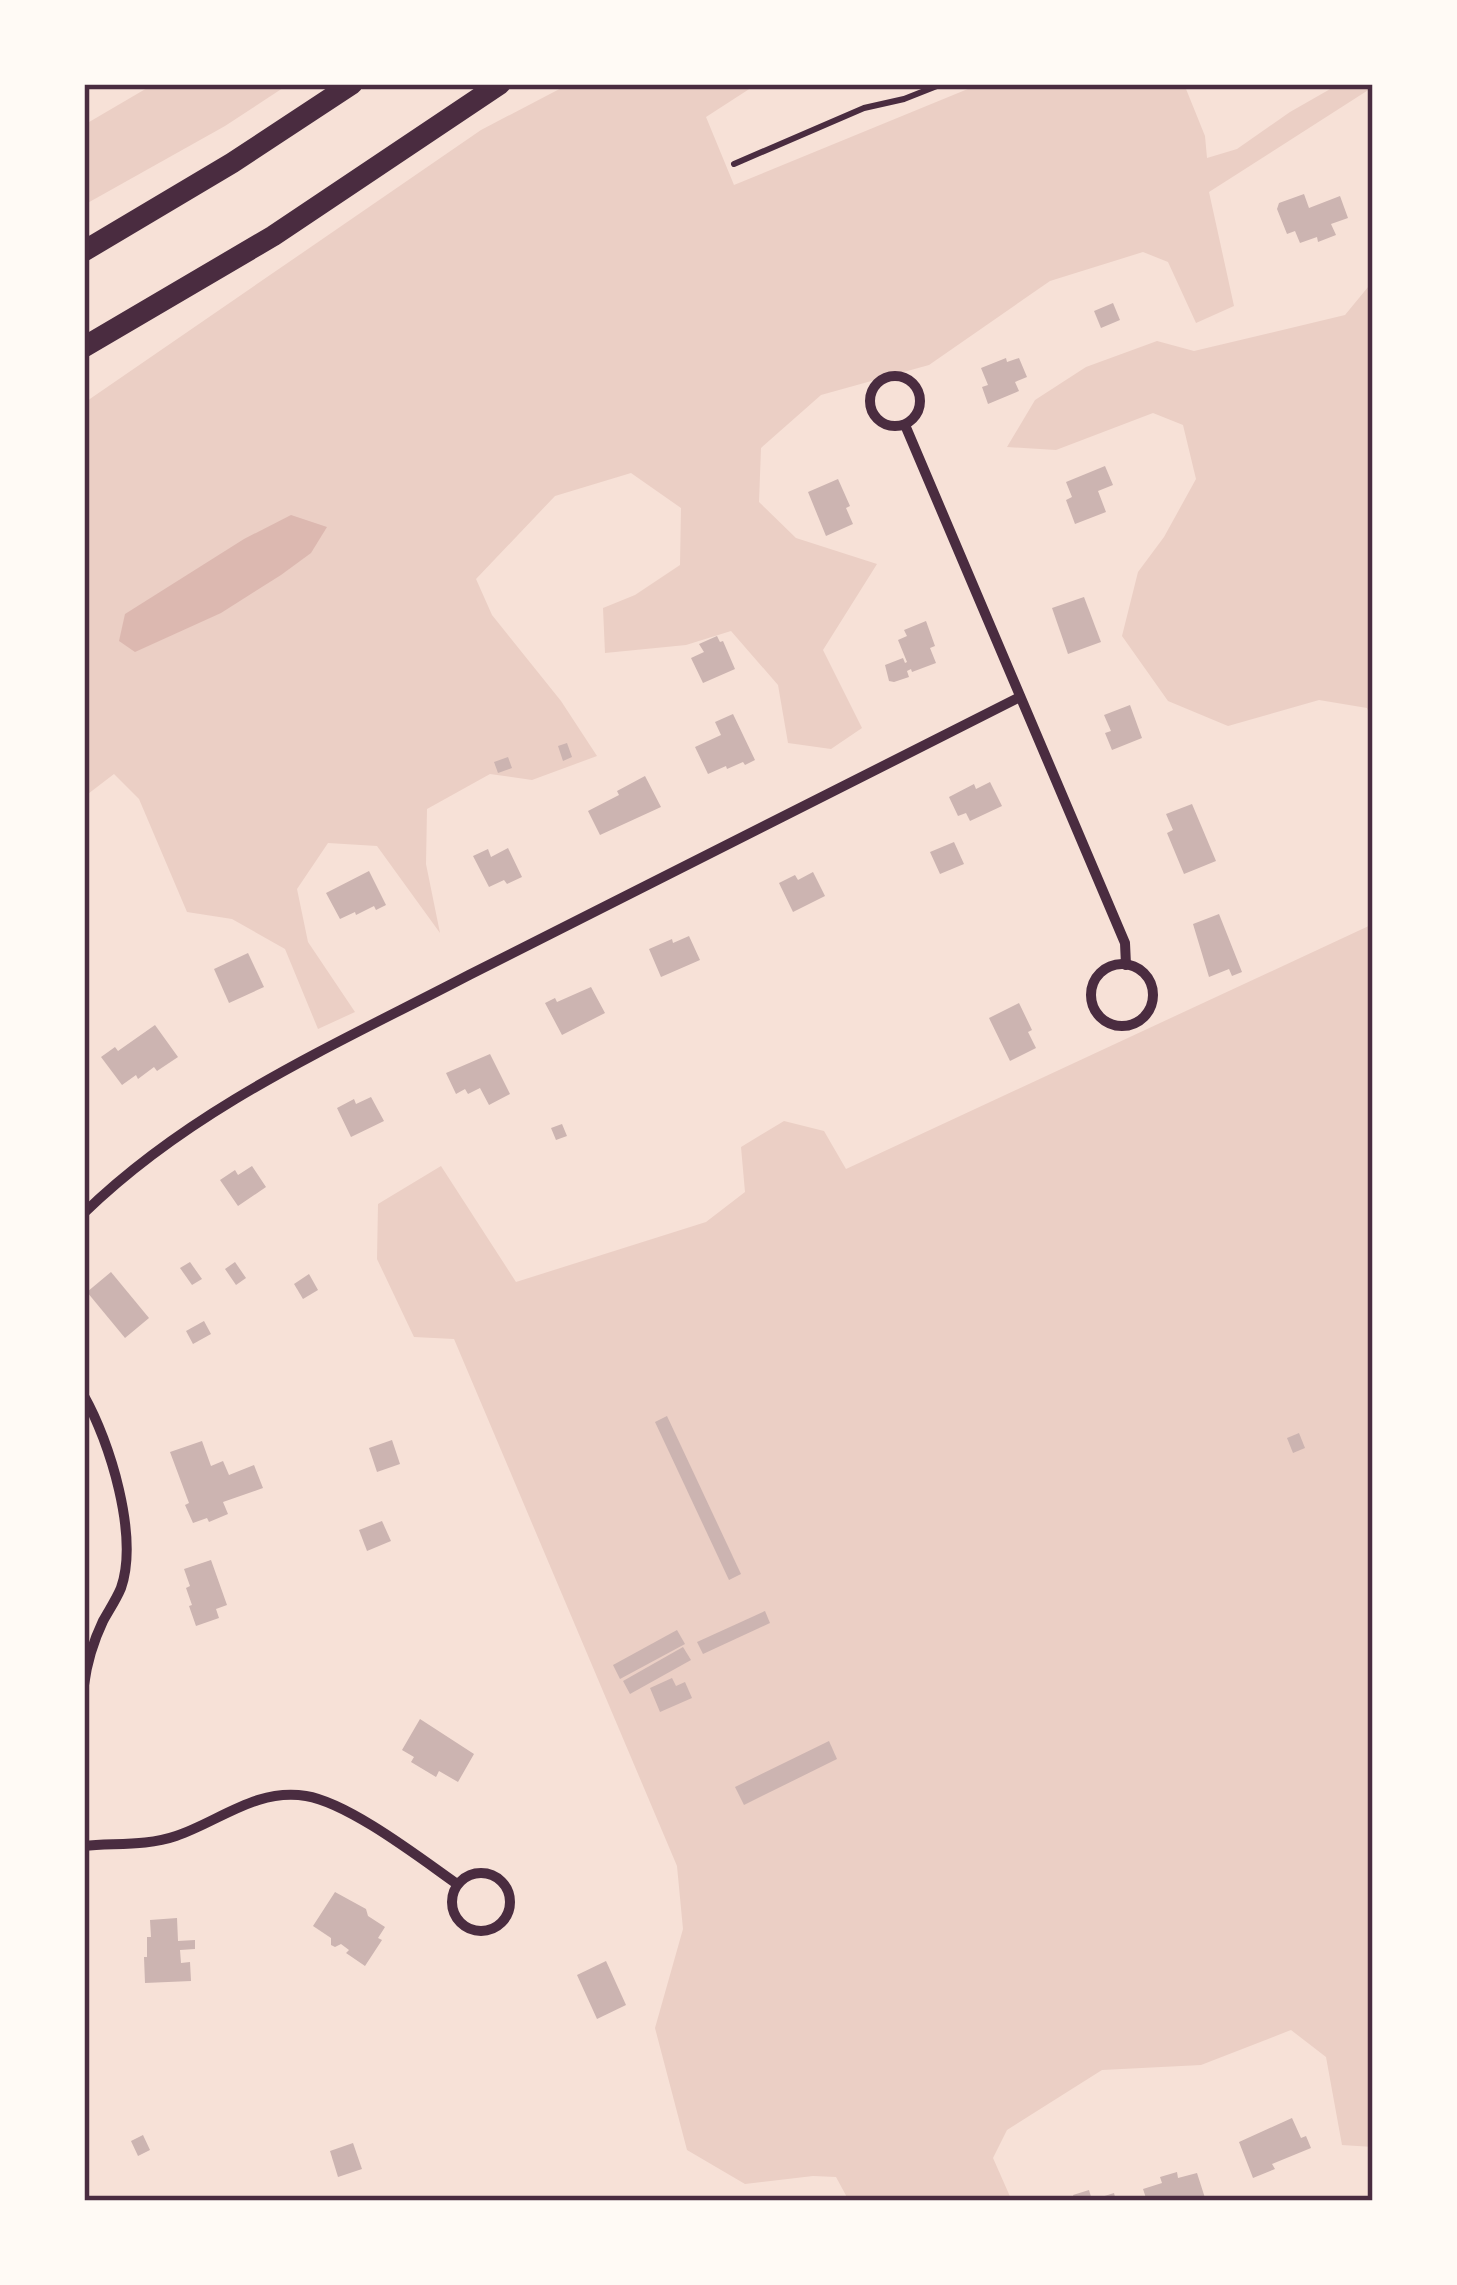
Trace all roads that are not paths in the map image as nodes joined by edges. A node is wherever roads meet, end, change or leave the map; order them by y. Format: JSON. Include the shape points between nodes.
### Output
{"nodes":[{"id":1,"x":352,"y":84,"type":"edge"},
{"id":2,"x":500,"y":84,"type":"edge"},
{"id":3,"x":942,"y":84,"type":"edge"},
{"id":4,"x":734,"y":164,"type":"dead end"},
{"id":5,"x":84,"y":250,"type":"edge"},
{"id":6,"x":84,"y":347,"type":"edge"},
{"id":7,"x":904,"y":424,"type":"junction"},
{"id":8,"x":1020,"y":697,"type":"junction"},
{"id":9,"x":1126,"y":965,"type":"junction"},
{"id":10,"x":84,"y":1213,"type":"edge"},
{"id":11,"x":84,"y":1396,"type":"edge"},
{"id":12,"x":84,"y":1684,"type":"edge"},
{"id":13,"x":84,"y":1846,"type":"edge"},
{"id":14,"x":457,"y":1884,"type":"junction"},
{"id":15,"x":84,"y":1948,"type":"edge"},
{"id":16,"x":84,"y":1965,"type":"edge"}],
"edges":[{"from":1,"to":5,"type":"highway"},
{"from":2,"to":6,"type":"highway","via":[[273,236]]},
{"from":3,"to":4,"type":"lane"},
{"from":7,"to":7,"type":"street","via":[[918,414],[921,397],[913,382],[889,376],[875,385],[871,409],[888,425]]},
{"from":7,"to":8,"type":"street"},
{"from":8,"to":9,"type":"street","via":[[1125,943]]},
{"from":8,"to":10,"type":"street","via":[[260,1083],[160,1147]]},
{"from":9,"to":9,"type":"street","via":[[1106,969],[1093,985],[1092,1006],[1115,1026],[1135,1024],[1152,1001],[1150,982]]},
{"from":11,"to":12,"type":"street","via":[[112,1464],[125,1568]]},
{"from":13,"to":14,"type":"street","via":[[161,1840],[252,1801],[303,1796],[339,1807]]},
{"from":14,"to":14,"type":"street","via":[[453,1912],[466,1927],[484,1931],[502,1922],[510,1896],[500,1879],[473,1873]]},
{"from":15,"to":16,"type":"street"}]}
